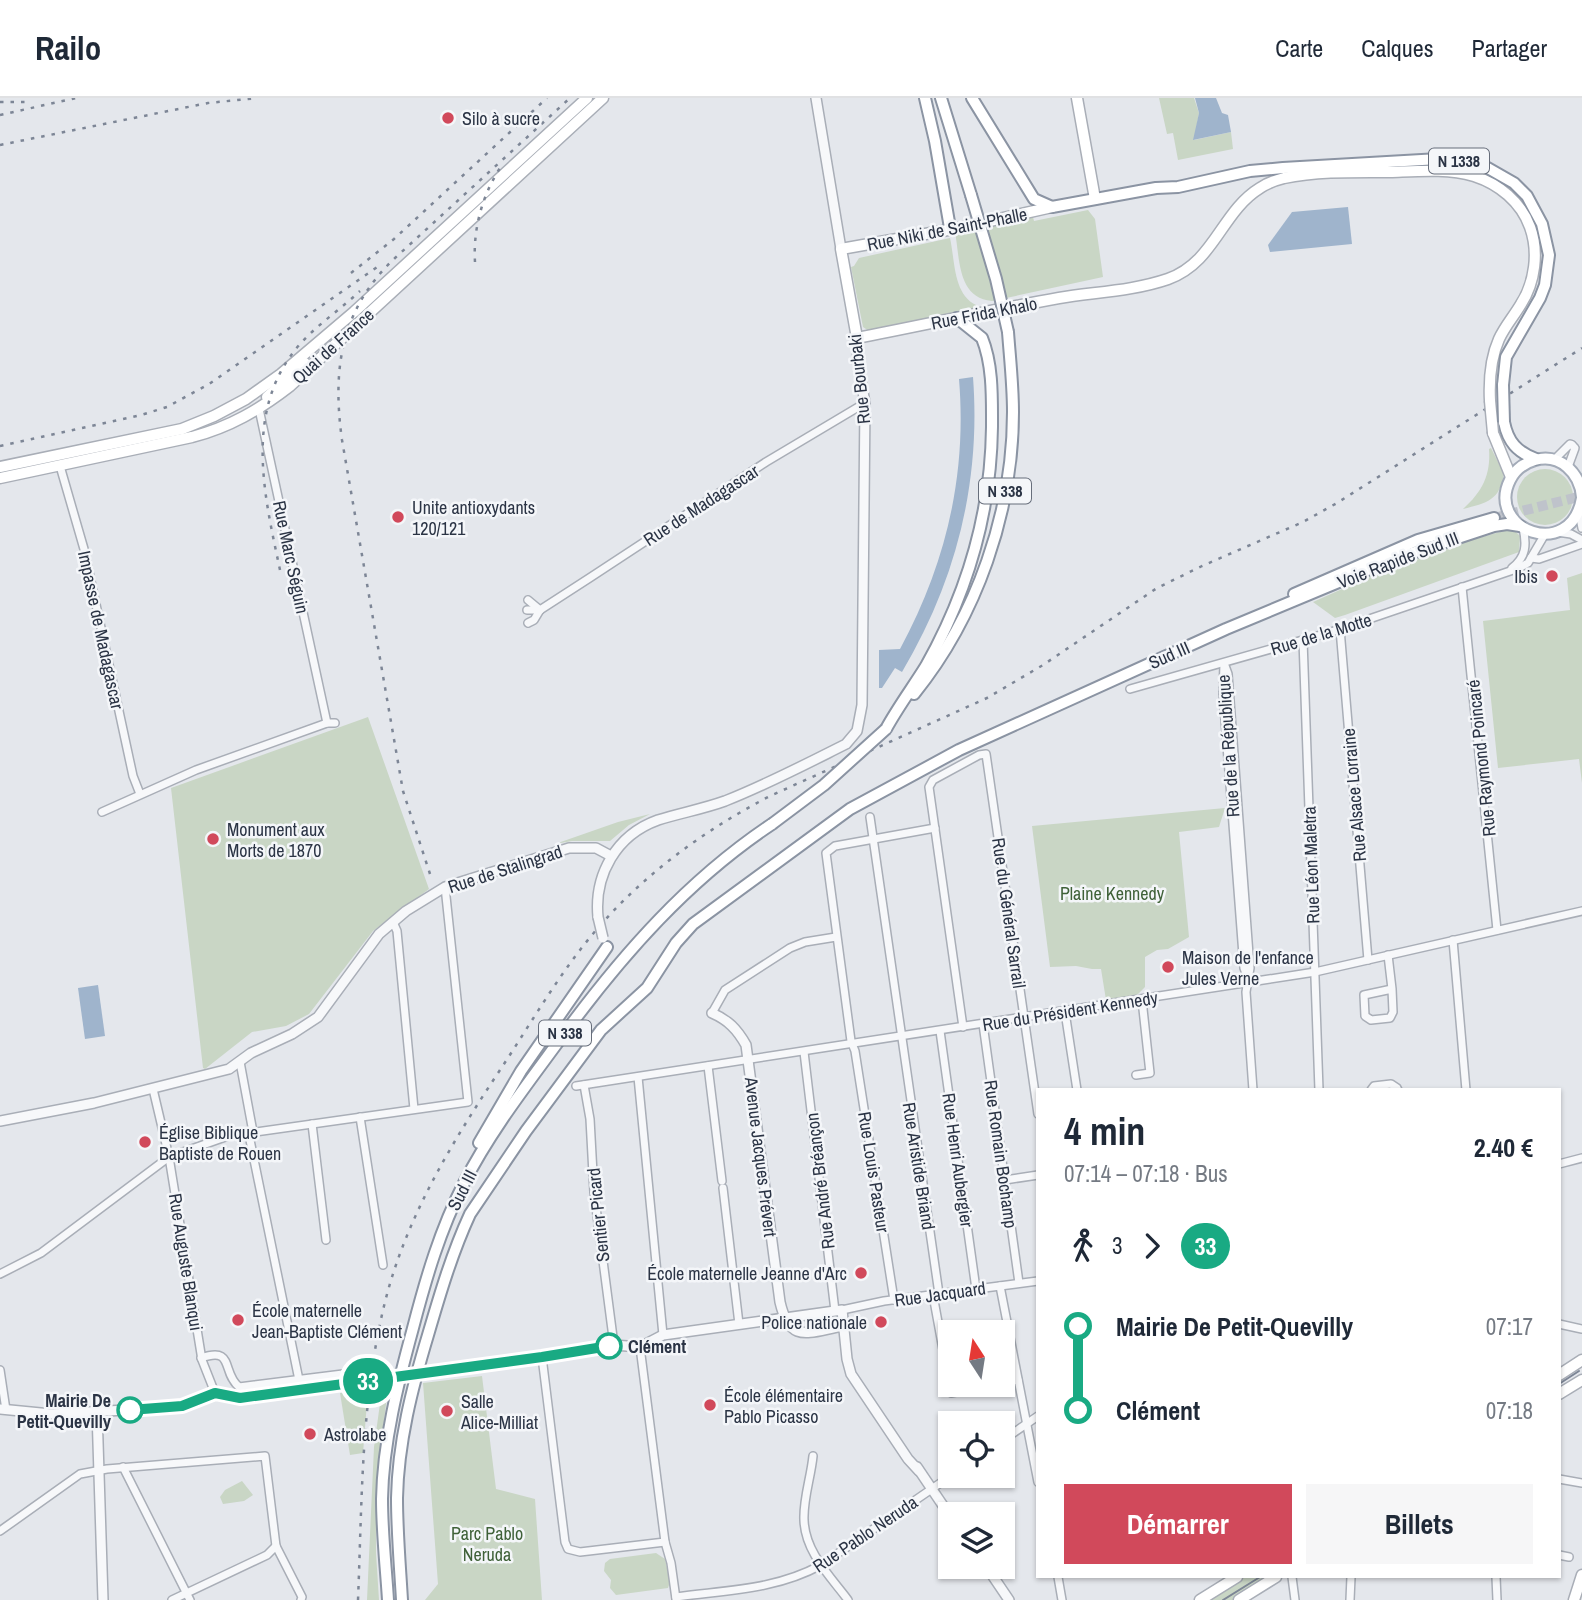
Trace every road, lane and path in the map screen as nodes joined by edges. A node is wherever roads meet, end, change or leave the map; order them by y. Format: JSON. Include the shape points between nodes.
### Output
{"nodes":[{"id":1,"x":587,"y":98,"type":"edge"},
{"id":2,"x":603,"y":98,"type":"edge"},
{"id":3,"x":816,"y":98,"type":"edge"},
{"id":4,"x":925,"y":98,"type":"edge"},
{"id":5,"x":941,"y":98,"type":"edge"},
{"id":6,"x":972,"y":98,"type":"edge"},
{"id":7,"x":1077,"y":98,"type":"edge"},
{"id":8,"x":1095,"y":199,"type":"junction"},
{"id":9,"x":1052,"y":207,"type":"junction"},
{"id":10,"x":950,"y":228,"type":"junction"},
{"id":11,"x":841,"y":249,"type":"junction"},
{"id":12,"x":957,"y":318,"type":"junction"},
{"id":13,"x":333,"y":329,"type":"junction"},
{"id":14,"x":857,"y":338,"type":"junction"},
{"id":15,"x":246,"y":399,"type":"junction"},
{"id":16,"x":865,"y":403,"type":"junction"},
{"id":17,"x":259,"y":410,"type":"junction"},
{"id":18,"x":1536,"y":459,"type":"junction"},
{"id":19,"x":1554,"y":460,"type":"junction"},
{"id":20,"x":60,"y":466,"type":"junction"},
{"id":21,"x":0,"y":467,"type":"edge"},
{"id":22,"x":1568,"y":467,"type":"junction"},
{"id":23,"x":1511,"y":477,"type":"junction"},
{"id":24,"x":0,"y":478,"type":"edge"},
{"id":25,"x":1579,"y":478,"type":"edge"},
{"id":26,"x":1581,"y":504,"type":"edge"},
{"id":27,"x":1494,"y":518,"type":"tunnel mouth"},
{"id":28,"x":1521,"y":527,"type":"junction"},
{"id":29,"x":1582,"y":528,"type":"edge"},
{"id":30,"x":1551,"y":533,"type":"junction"},
{"id":31,"x":1582,"y":542,"type":"edge"},
{"id":32,"x":1531,"y":558,"type":"junction"},
{"id":33,"x":1508,"y":571,"type":"junction"},
{"id":34,"x":1462,"y":587,"type":"junction"},
{"id":35,"x":528,"y":600,"type":"dead end"},
{"id":36,"x":1279,"y":607,"type":"junction"},
{"id":37,"x":527,"y":610,"type":"dead end"},
{"id":38,"x":540,"y":610,"type":"junction"},
{"id":39,"x":528,"y":623,"type":"dead end"},
{"id":40,"x":1340,"y":629,"type":"junction"},
{"id":41,"x":1303,"y":640,"type":"junction"},
{"id":42,"x":1224,"y":663,"type":"junction"},
{"id":43,"x":1130,"y":689,"type":"dead end"},
{"id":44,"x":886,"y":729,"type":"junction"},
{"id":45,"x":140,"y":794,"type":"junction"},
{"id":46,"x":102,"y":811,"type":"dead end"},
{"id":47,"x":870,"y":817,"type":"dead end"},
{"id":48,"x":935,"y":828,"type":"junction"},
{"id":49,"x":874,"y":839,"type":"junction"},
{"id":50,"x":611,"y":856,"type":"junction"},
{"id":51,"x":445,"y":887,"type":"junction"},
{"id":52,"x":1582,"y":911,"type":"edge"},
{"id":53,"x":393,"y":922,"type":"junction"},
{"id":54,"x":1497,"y":930,"type":"junction"},
{"id":55,"x":836,"y":937,"type":"junction"},
{"id":56,"x":1453,"y":940,"type":"junction"},
{"id":57,"x":605,"y":943,"type":"joint"},
{"id":58,"x":1388,"y":956,"type":"junction"},
{"id":59,"x":1368,"y":960,"type":"junction"},
{"id":60,"x":1315,"y":972,"type":"junction"},
{"id":61,"x":1247,"y":980,"type":"junction"},
{"id":62,"x":1392,"y":989,"type":"junction"},
{"id":63,"x":1142,"y":1000,"type":"junction"},
{"id":64,"x":1065,"y":1012,"type":"junction"},
{"id":65,"x":712,"y":1013,"type":"joint"},
{"id":66,"x":1024,"y":1018,"type":"junction"},
{"id":67,"x":983,"y":1024,"type":"junction"},
{"id":68,"x":963,"y":1027,"type":"junction"},
{"id":69,"x":940,"y":1031,"type":"junction"},
{"id":70,"x":900,"y":1037,"type":"junction"},
{"id":71,"x":851,"y":1044,"type":"junction"},
{"id":72,"x":804,"y":1052,"type":"junction"},
{"id":73,"x":749,"y":1060,"type":"junction"},
{"id":74,"x":240,"y":1062,"type":"junction"},
{"id":75,"x":708,"y":1066,"type":"junction"},
{"id":76,"x":1136,"y":1075,"type":"dead end"},
{"id":77,"x":638,"y":1077,"type":"junction"},
{"id":78,"x":580,"y":1086,"type":"joint"},
{"id":79,"x":153,"y":1088,"type":"junction"},
{"id":80,"x":1077,"y":1088,"type":"edge"},
{"id":81,"x":1253,"y":1088,"type":"edge"},
{"id":82,"x":1319,"y":1088,"type":"edge"},
{"id":83,"x":1372,"y":1088,"type":"edge"},
{"id":84,"x":1397,"y":1088,"type":"edge"},
{"id":85,"x":1466,"y":1088,"type":"edge"},
{"id":86,"x":1036,"y":1100,"type":"edge"},
{"id":87,"x":414,"y":1110,"type":"junction"},
{"id":88,"x":360,"y":1117,"type":"junction"},
{"id":89,"x":0,"y":1121,"type":"edge"},
{"id":90,"x":312,"y":1124,"type":"junction"},
{"id":91,"x":253,"y":1132,"type":"junction"},
{"id":92,"x":169,"y":1157,"type":"junction"},
{"id":93,"x":1579,"y":1159,"type":"edge"},
{"id":94,"x":1561,"y":1164,"type":"edge"},
{"id":95,"x":1036,"y":1175,"type":"edge"},
{"id":96,"x":1005,"y":1180,"type":"junction"},
{"id":97,"x":465,"y":1181,"type":"junction"},
{"id":98,"x":326,"y":1240,"type":"dead end"},
{"id":99,"x":383,"y":1265,"type":"dead end"},
{"id":100,"x":0,"y":1275,"type":"edge"},
{"id":101,"x":1036,"y":1281,"type":"edge"},
{"id":102,"x":1019,"y":1283,"type":"junction"},
{"id":103,"x":1000,"y":1286,"type":"junction"},
{"id":104,"x":976,"y":1289,"type":"junction"},
{"id":105,"x":936,"y":1295,"type":"junction"},
{"id":106,"x":894,"y":1300,"type":"junction"},
{"id":107,"x":839,"y":1310,"type":"junction"},
{"id":108,"x":784,"y":1317,"type":"junction"},
{"id":109,"x":940,"y":1320,"type":"edge"},
{"id":110,"x":739,"y":1324,"type":"junction"},
{"id":111,"x":1561,"y":1324,"type":"edge"},
{"id":112,"x":844,"y":1326,"type":"junction"},
{"id":113,"x":1582,"y":1329,"type":"edge"},
{"id":114,"x":663,"y":1335,"type":"junction"},
{"id":115,"x":614,"y":1345,"type":"junction"},
{"id":116,"x":640,"y":1347,"type":"junction"},
{"id":117,"x":542,"y":1357,"type":"junction"},
{"id":118,"x":201,"y":1358,"type":"junction"},
{"id":119,"x":1582,"y":1360,"type":"edge"},
{"id":120,"x":0,"y":1370,"type":"edge"},
{"id":121,"x":367,"y":1371,"type":"dead end"},
{"id":122,"x":1561,"y":1374,"type":"edge"},
{"id":123,"x":299,"y":1380,"type":"junction"},
{"id":124,"x":1017,"y":1380,"type":"joint"},
{"id":125,"x":1582,"y":1380,"type":"edge"},
{"id":126,"x":215,"y":1393,"type":"junction"},
{"id":127,"x":1561,"y":1393,"type":"edge"},
{"id":128,"x":3,"y":1409,"type":"edge"},
{"id":129,"x":97,"y":1411,"type":"junction"},
{"id":130,"x":1036,"y":1417,"type":"edge"},
{"id":131,"x":1026,"y":1424,"type":"junction"},
{"id":132,"x":1015,"y":1432,"type":"edge"},
{"id":133,"x":813,"y":1455,"type":"dead end"},
{"id":134,"x":123,"y":1467,"type":"junction"},
{"id":135,"x":99,"y":1470,"type":"junction"},
{"id":136,"x":1036,"y":1472,"type":"edge"},
{"id":137,"x":1561,"y":1479,"type":"edge"},
{"id":138,"x":1582,"y":1482,"type":"edge"},
{"id":139,"x":938,"y":1485,"type":"edge"},
{"id":140,"x":932,"y":1489,"type":"junction"},
{"id":141,"x":941,"y":1502,"type":"edge"},
{"id":142,"x":0,"y":1531,"type":"edge"},
{"id":143,"x":665,"y":1542,"type":"junction"},
{"id":144,"x":276,"y":1546,"type":"junction"},
{"id":145,"x":1561,"y":1555,"type":"edge"},
{"id":146,"x":1569,"y":1557,"type":"dead end"},
{"id":147,"x":821,"y":1565,"type":"junction"},
{"id":148,"x":1582,"y":1575,"type":"edge"},
{"id":149,"x":1058,"y":1578,"type":"edge"},
{"id":150,"x":1235,"y":1578,"type":"edge"},
{"id":151,"x":1275,"y":1578,"type":"edge"},
{"id":152,"x":1292,"y":1578,"type":"edge"},
{"id":153,"x":1351,"y":1578,"type":"edge"},
{"id":154,"x":1496,"y":1578,"type":"edge"},
{"id":155,"x":995,"y":1579,"type":"edge"},
{"id":156,"x":1255,"y":1596,"type":"edge"},
{"id":157,"x":188,"y":1597,"type":"edge"},
{"id":158,"x":676,"y":1598,"type":"edge"},
{"id":159,"x":103,"y":1600,"type":"edge"},
{"id":160,"x":172,"y":1600,"type":"edge"},
{"id":161,"x":301,"y":1600,"type":"edge"},
{"id":162,"x":388,"y":1600,"type":"edge"},
{"id":163,"x":402,"y":1600,"type":"edge"},
{"id":164,"x":848,"y":1600,"type":"edge"},
{"id":165,"x":1009,"y":1600,"type":"edge"},
{"id":166,"x":1062,"y":1600,"type":"edge"},
{"id":167,"x":1200,"y":1600,"type":"edge"},
{"id":168,"x":1239,"y":1600,"type":"edge"},
{"id":169,"x":1295,"y":1600,"type":"edge"},
{"id":170,"x":1350,"y":1600,"type":"edge"},
{"id":171,"x":1497,"y":1600,"type":"edge"},
{"id":172,"x":1574,"y":1600,"type":"edge"}],
"edges":[{"from":1,"to":13,"type":"main road","name":"Quai de France"},
{"from":2,"to":17,"type":"main road","name":"Quai de France"},
{"from":3,"to":11,"type":"street","name":"Rue Bourbaki"},
{"from":4,"to":10,"type":"main road"},
{"from":5,"to":44,"type":"main road","number":"N 338","bridge":true,"via":[[996,279],[1007,332],[1013,413],[1010,459],[1000,519],[965,616],[924,682]]},
{"from":6,"to":9,"type":"main road","via":[[1034,200]]},
{"from":7,"to":8,"type":"main road"},
{"from":8,"to":9,"type":"main road","number":"N 1338"},
{"from":8,"to":18,"type":"main road","number":"N 1338","bridge":true,"via":[[1250,171],[1381,162],[1457,160],[1502,174],[1535,209],[1549,255],[1540,298],[1506,357],[1503,385],[1504,422],[1510,442]]},
{"from":9,"to":10,"type":"main road","name":"Rue Niki de Saint-Phalle"},
{"from":10,"to":11,"type":"main road","name":"Rue Niki de Saint-Phalle"},
{"from":11,"to":14,"type":"main road","name":"Rue Bourbaki"},
{"from":12,"to":14,"type":"main road","name":"Rue Frida Khalo"},
{"from":12,"to":23,"type":"main road","name":"Rue Frida Khalo","number":"N 1338","bridge":true,"via":[[1157,282],[1185,270],[1210,247],[1244,199],[1271,182],[1305,175],[1438,171],[1475,176],[1510,197],[1531,229],[1534,263],[1529,287],[1493,355],[1489,393],[1493,433]]},
{"from":12,"to":44,"type":"main road","via":[[978,332],[985,346],[992,398],[988,480],[979,533],[946,628]]},
{"from":13,"to":15,"type":"main road","name":"Quai de France"},
{"from":13,"to":17,"type":"main road","via":[[324,346],[267,396]]},
{"from":14,"to":16,"type":"street","name":"Rue Bourbaki"},
{"from":15,"to":17,"type":"main road","via":[[255,402]]},
{"from":15,"to":21,"type":"main road","name":"Quai de France","via":[[183,429]]},
{"from":16,"to":38,"type":"street","name":"Rue de Madagascar"},
{"from":16,"to":50,"type":"street","name":"Rue Bourbaki","via":[[862,705],[857,731],[846,744],[724,801],[649,824]]},
{"from":17,"to":20,"type":"main road","name":"Quai de France","via":[[207,433]]},
{"from":17,"to":45,"type":"street","name":"Rue Marc Séguin","via":[[331,723]]},
{"from":18,"to":19,"type":"main road"},
{"from":18,"to":23,"type":"main road"},
{"from":19,"to":22,"type":"main road"},
{"from":19,"to":22,"type":"street","via":[[1572,445]]},
{"from":20,"to":24,"type":"main road","name":"Quai de France"},
{"from":20,"to":45,"type":"street","name":"Impasse de Madagascar"},
{"from":22,"to":25,"type":"main road"},
{"from":23,"to":28,"type":"main road","via":[[1507,503]]},
{"from":25,"to":26,"type":"main road"},
{"from":26,"to":29,"type":"street"},
{"from":26,"to":30,"type":"main road","via":[[1568,526]]},
{"from":27,"to":36,"type":"main road","via":[[1387,553],[1283,600]]},
{"from":28,"to":30,"type":"main road"},
{"from":28,"to":33,"type":"street","via":[[1525,551]]},
{"from":28,"to":36,"type":"main road","name":"Voie Rapide Sud III","via":[[1494,526],[1440,542]]},
{"from":30,"to":31,"type":"street","name":"Rue de la Motte","via":[[1571,534]]},
{"from":30,"to":32,"type":"street"},
{"from":31,"to":32,"type":"street","name":"Rue de la Motte"},
{"from":32,"to":33,"type":"street","name":"Rue de la Motte","via":[[1524,566]]},
{"from":33,"to":34,"type":"street","name":"Rue de la Motte"},
{"from":34,"to":40,"type":"street","name":"Rue de la Motte"},
{"from":34,"to":54,"type":"street","name":"Rue Raymond Poincaré"},
{"from":35,"to":38,"type":"street"},
{"from":36,"to":163,"type":"main road","name":"Sud III","via":[[959,750],[850,809],[693,924],[676,943],[647,988],[593,1040],[470,1214],[440,1293],[411,1392],[397,1498]]},
{"from":37,"to":38,"type":"street"},
{"from":38,"to":39,"type":"street","name":"Rue de Madagascar"},
{"from":40,"to":41,"type":"street","name":"Rue de la Motte"},
{"from":40,"to":59,"type":"street","name":"Rue Alsace Lorraine"},
{"from":41,"to":42,"type":"street","name":"Rue de la Motte"},
{"from":41,"to":60,"type":"street","name":"Rue Léon Maletra"},
{"from":42,"to":43,"type":"street","name":"Rue de la Motte"},
{"from":42,"to":61,"type":"street","name":"Rue de la République","via":[[1250,968]]},
{"from":44,"to":97,"type":"main road","name":"Sud III","number":"N 338","bridge":true,"via":[[824,785],[722,860],[627,953],[511,1106]]},
{"from":45,"to":46,"type":"street"},
{"from":47,"to":49,"type":"street","name":"Rue Aristide Briand"},
{"from":48,"to":49,"type":"street"},
{"from":48,"to":66,"type":"street","name":"Rue du Général Sarrail","via":[[929,787],[933,779],[986,754]]},
{"from":48,"to":68,"type":"street"},
{"from":49,"to":55,"type":"street","name":"Rue Louis Pasteur","via":[[835,846],[825,853]]},
{"from":49,"to":70,"type":"street","name":"Rue Aristide Briand"},
{"from":50,"to":51,"type":"street","name":"Rue de Stalingrad","via":[[596,848],[569,848]]},
{"from":50,"to":57,"type":"street","bridge":true,"via":[[598,891]]},
{"from":51,"to":53,"type":"street","name":"Rue de Stalingrad"},
{"from":51,"to":87,"type":"street","via":[[468,1102]]},
{"from":52,"to":54,"type":"street","name":"Rue du Président Kennedy"},
{"from":53,"to":74,"type":"street","name":"Rue de Stalingrad","via":[[366,950],[318,1017]]},
{"from":53,"to":87,"type":"street"},
{"from":54,"to":56,"type":"street","name":"Rue du Président Kennedy"},
{"from":55,"to":65,"type":"street","via":[[790,948],[725,990]]},
{"from":55,"to":71,"type":"street","name":"Rue Louis Pasteur"},
{"from":56,"to":58,"type":"street","name":"Rue du Président Kennedy"},
{"from":56,"to":85,"type":"street"},
{"from":57,"to":97,"type":"main road","via":[[504,1098],[475,1150]]},
{"from":58,"to":59,"type":"street","name":"Rue du Président Kennedy"},
{"from":58,"to":62,"type":"street"},
{"from":59,"to":60,"type":"street","name":"Rue du Président Kennedy"},
{"from":60,"to":61,"type":"street","name":"Rue du Président Kennedy"},
{"from":60,"to":82,"type":"street","name":"Rue Léon Maletra"},
{"from":61,"to":63,"type":"street","name":"Rue du Président Kennedy"},
{"from":61,"to":81,"type":"street","name":"Rue de la République"},
{"from":62,"to":62,"type":"street","via":[[1364,995],[1365,1016],[1371,1020],[1390,1018]]},
{"from":63,"to":64,"type":"street","name":"Rue du Président Kennedy"},
{"from":63,"to":76,"type":"street","via":[[1150,1073]]},
{"from":64,"to":66,"type":"street","name":"Rue du Président Kennedy"},
{"from":64,"to":80,"type":"street"},
{"from":65,"to":73,"type":"street","name":"Avenue Jacques Prévert","via":[[739,1032]]},
{"from":66,"to":67,"type":"street","name":"Rue du Président Kennedy"},
{"from":66,"to":86,"type":"street","name":"Rue du Général Sarrail"},
{"from":67,"to":68,"type":"street","name":"Rue du Président Kennedy"},
{"from":67,"to":96,"type":"street","name":"Rue Romain Bochamp"},
{"from":68,"to":69,"type":"street","name":"Rue du Président Kennedy"},
{"from":69,"to":70,"type":"street","name":"Rue du Président Kennedy"},
{"from":69,"to":104,"type":"street","name":"Rue Henri Aubergier"},
{"from":70,"to":71,"type":"street","name":"Rue du Président Kennedy"},
{"from":70,"to":105,"type":"street","name":"Rue Aristide Briand"},
{"from":71,"to":72,"type":"street","name":"Rue du Président Kennedy"},
{"from":71,"to":106,"type":"street","name":"Rue Louis Pasteur"},
{"from":72,"to":73,"type":"street","name":"Rue du Président Kennedy"},
{"from":72,"to":107,"type":"street","name":"Rue André Bréançon"},
{"from":73,"to":75,"type":"street","name":"Rue du Président Kennedy"},
{"from":73,"to":108,"type":"street","name":"Avenue Jacques Prévert"},
{"from":74,"to":79,"type":"street","name":"Rue de Stalingrad","via":[[229,1069]]},
{"from":74,"to":91,"type":"street"},
{"from":75,"to":77,"type":"street","name":"Rue du Président Kennedy"},
{"from":75,"to":110,"type":"street"},
{"from":77,"to":78,"type":"street","name":"Rue du Président Kennedy"},
{"from":77,"to":114,"type":"street"},
{"from":78,"to":115,"type":"street","name":"Sentier Picard","via":[[590,1119],[594,1192]]},
{"from":79,"to":89,"type":"street","name":"Rue de Stalingrad"},
{"from":79,"to":92,"type":"street","name":"Rue Auguste Blanqui"},
{"from":83,"to":84,"type":"street","via":[[1391,1084]]},
{"from":87,"to":88,"type":"street"},
{"from":88,"to":90,"type":"street"},
{"from":88,"to":99,"type":"street"},
{"from":90,"to":91,"type":"street"},
{"from":90,"to":98,"type":"street"},
{"from":91,"to":92,"type":"street"},
{"from":91,"to":123,"type":"street","via":[[250,1140]]},
{"from":92,"to":100,"type":"street","via":[[41,1253]]},
{"from":92,"to":118,"type":"street","name":"Rue Auguste Blanqui"},
{"from":93,"to":94,"type":"street"},
{"from":95,"to":96,"type":"street"},
{"from":96,"to":102,"type":"street","name":"Rue Romain Bochamp"},
{"from":97,"to":162,"type":"main road","name":"Sud III","number":"N 338","via":[[432,1257],[391,1422],[382,1499]]},
{"from":101,"to":102,"type":"street","name":"Rue Jacquard"},
{"from":102,"to":103,"type":"street","name":"Rue Jacquard"},
{"from":103,"to":104,"type":"street","name":"Rue Jacquard"},
{"from":103,"to":124,"type":"street"},
{"from":104,"to":105,"type":"street","name":"Rue Jacquard"},
{"from":105,"to":106,"type":"street","name":"Rue Jacquard"},
{"from":105,"to":109,"type":"street","name":"Rue Aristide Briand"},
{"from":106,"to":107,"type":"street","name":"Rue Jacquard"},
{"from":107,"to":108,"type":"street"},
{"from":107,"to":112,"type":"street"},
{"from":108,"to":110,"type":"street"},
{"from":108,"to":112,"type":"street","via":[[789,1328],[798,1332]]},
{"from":110,"to":114,"type":"street"},
{"from":111,"to":113,"type":"street"},
{"from":112,"to":140,"type":"street","via":[[849,1367]]},
{"from":114,"to":116,"type":"street"},
{"from":115,"to":116,"type":"street"},
{"from":115,"to":117,"type":"street"},
{"from":116,"to":143,"type":"street"},
{"from":117,"to":126,"type":"street","bridge":true,"via":[[240,1398]]},
{"from":117,"to":143,"type":"street","via":[[568,1549],[580,1552]]},
{"from":118,"to":123,"type":"street","via":[[221,1355],[239,1387]]},
{"from":118,"to":126,"type":"street","name":"Rue Auguste Blanqui"},
{"from":119,"to":122,"type":"main road"},
{"from":120,"to":128,"type":"street"},
{"from":121,"to":123,"type":"street"},
{"from":124,"to":131,"type":"street"},
{"from":125,"to":127,"type":"main road"},
{"from":126,"to":129,"type":"street","via":[[182,1406]]},
{"from":128,"to":129,"type":"street","via":[[51,1414]]},
{"from":129,"to":135,"type":"street"},
{"from":130,"to":131,"type":"street"},
{"from":131,"to":132,"type":"street"},
{"from":131,"to":136,"type":"street"},
{"from":133,"to":147,"type":"street","via":[[804,1518],[810,1546]]},
{"from":134,"to":135,"type":"street"},
{"from":134,"to":144,"type":"street","via":[[265,1457]]},
{"from":134,"to":157,"type":"street"},
{"from":135,"to":142,"type":"street","via":[[80,1474]]},
{"from":135,"to":159,"type":"street"},
{"from":137,"to":138,"type":"street"},
{"from":139,"to":140,"type":"street","name":"Rue Pablo Neruda"},
{"from":140,"to":141,"type":"street"},
{"from":140,"to":147,"type":"street","name":"Rue Pablo Neruda"},
{"from":143,"to":158,"type":"street"},
{"from":144,"to":157,"type":"street"},
{"from":144,"to":161,"type":"street"},
{"from":145,"to":146,"type":"street"},
{"from":147,"to":158,"type":"street","name":"Rue Pablo Neruda","via":[[789,1581]]},
{"from":147,"to":164,"type":"street"},
{"from":148,"to":172,"type":"main road"},
{"from":149,"to":166,"type":"street"},
{"from":150,"to":167,"type":"main road"},
{"from":151,"to":156,"type":"main road"},
{"from":152,"to":169,"type":"street"},
{"from":153,"to":170,"type":"street"},
{"from":154,"to":171,"type":"street"},
{"from":155,"to":165,"type":"street"},
{"from":156,"to":168,"type":"main road"},
{"from":157,"to":160,"type":"street"}]}
